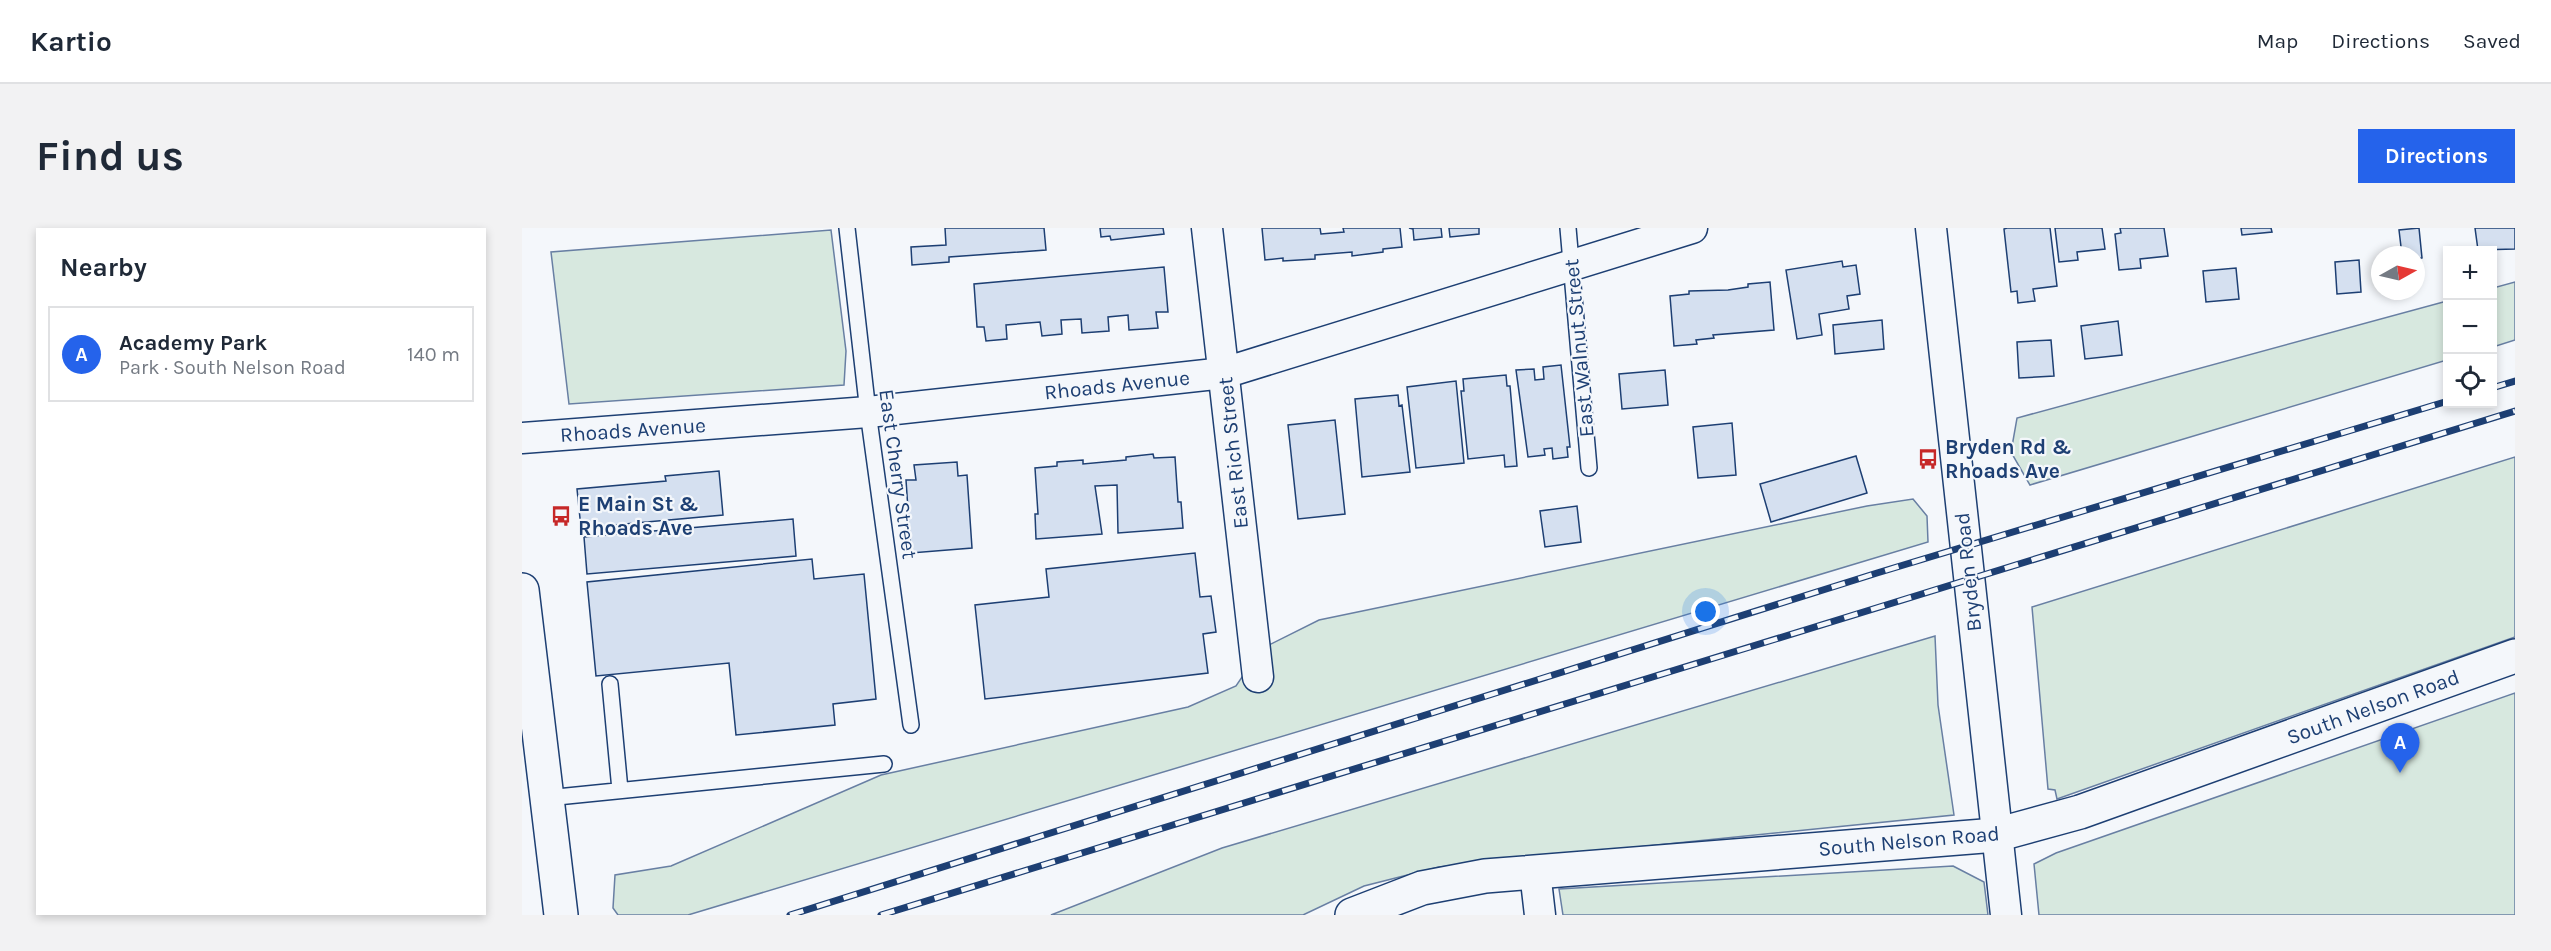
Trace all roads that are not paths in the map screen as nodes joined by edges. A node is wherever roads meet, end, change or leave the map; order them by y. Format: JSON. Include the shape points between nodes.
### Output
{"nodes":[{"id":1,"x":847,"y":228,"type":"edge"},
{"id":2,"x":1207,"y":228,"type":"edge"},
{"id":3,"x":1568,"y":228,"type":"edge"},
{"id":4,"x":1692,"y":228,"type":"edge"},
{"id":5,"x":1931,"y":228,"type":"edge"},
{"id":6,"x":1573,"y":265,"type":"junction"},
{"id":7,"x":1224,"y":373,"type":"junction"},
{"id":8,"x":868,"y":412,"type":"junction"},
{"id":9,"x":522,"y":438,"type":"edge"},
{"id":10,"x":1589,"y":468,"type":"dead end"},
{"id":11,"x":522,"y":590,"type":"edge"},
{"id":12,"x":2515,"y":656,"type":"edge"},
{"id":13,"x":1258,"y":677,"type":"dead end"},
{"id":14,"x":610,"y":684,"type":"dead end"},
{"id":15,"x":911,"y":725,"type":"dead end"},
{"id":16,"x":884,"y":764,"type":"dead end"},
{"id":17,"x":620,"y":790,"type":"junction"},
{"id":18,"x":547,"y":798,"type":"junction"},
{"id":19,"x":1996,"y":835,"type":"junction"},
{"id":20,"x":1535,"y":872,"type":"junction"},
{"id":21,"x":561,"y":915,"type":"edge"},
{"id":22,"x":1352,"y":915,"type":"edge"},
{"id":23,"x":1540,"y":915,"type":"edge"},
{"id":24,"x":2006,"y":915,"type":"edge"}],
"edges":[{"from":1,"to":8,"type":"lane","name":"East Cherry Street"},
{"from":2,"to":7,"type":"street","name":"East Rich Street"},
{"from":3,"to":6,"type":"lane","name":"East Walnut Street"},
{"from":4,"to":6,"type":"street","name":"Rhoads Avenue"},
{"from":5,"to":19,"type":"street","name":"Bryden Road"},
{"from":6,"to":7,"type":"street","name":"Rhoads Avenue"},
{"from":6,"to":10,"type":"lane","name":"East Walnut Street"},
{"from":7,"to":8,"type":"street","name":"Rhoads Avenue"},
{"from":7,"to":13,"type":"street","name":"East Rich Street"},
{"from":8,"to":9,"type":"street","name":"Rhoads Avenue"},
{"from":8,"to":15,"type":"lane","name":"East Cherry Street"},
{"from":11,"to":18,"type":"main road"},
{"from":12,"to":19,"type":"main road","name":"South Nelson Road","via":[[2080,812]]},
{"from":14,"to":17,"type":"lane"},
{"from":16,"to":17,"type":"lane"},
{"from":17,"to":18,"type":"lane"},
{"from":18,"to":21,"type":"main road"},
{"from":19,"to":20,"type":"main road","name":"South Nelson Road"},
{"from":19,"to":24,"type":"street","name":"Bryden Road"},
{"from":20,"to":22,"type":"main road","name":"South Nelson Road","via":[[1485,876],[1422,888]]},
{"from":20,"to":23,"type":"street"}]}
